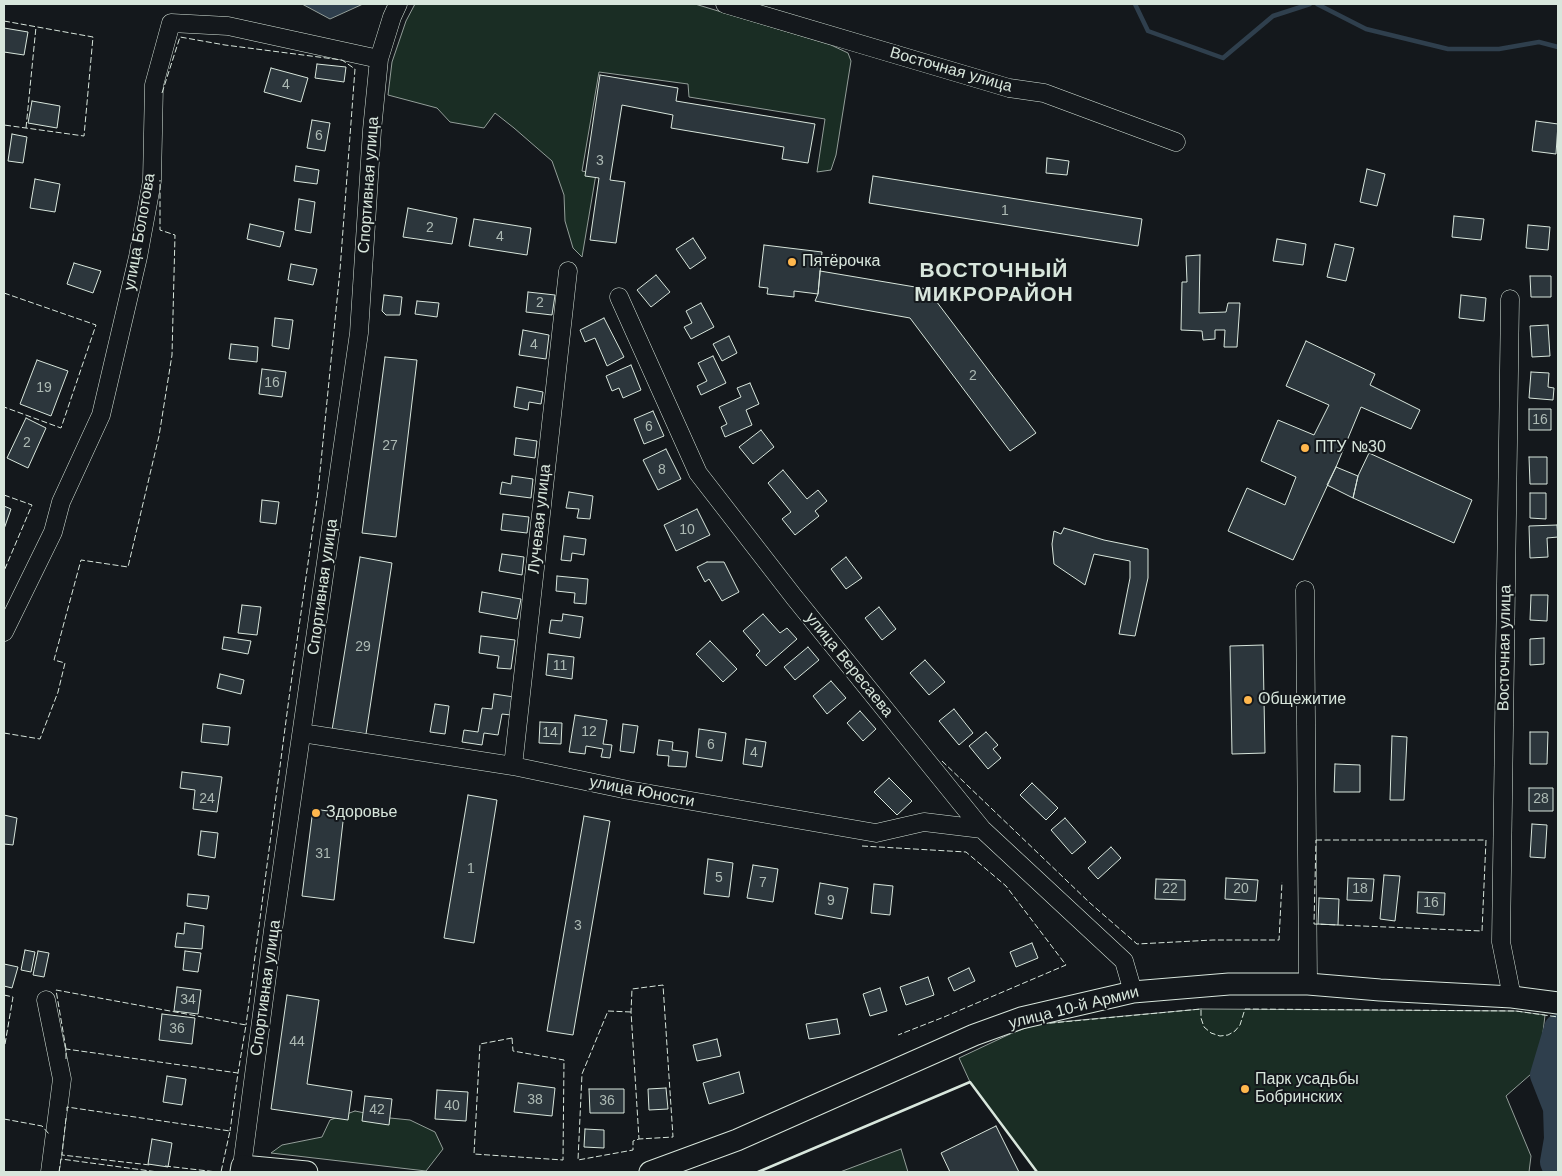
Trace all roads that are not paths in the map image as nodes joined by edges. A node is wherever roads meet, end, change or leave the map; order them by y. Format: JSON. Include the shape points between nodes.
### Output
{"nodes":[{"id":1,"x":398,"y":4,"type":"edge"},
{"id":2,"x":725,"y":4,"type":"edge"},
{"id":3,"x":379,"y":59,"type":"junction"},
{"id":4,"x":1176,"y":142,"type":"dead end"},
{"id":5,"x":568,"y":272,"type":"dead end"},
{"id":6,"x":619,"y":297,"type":"dead end"},
{"id":7,"x":1510,"y":298,"type":"dead end"},
{"id":8,"x":1305,"y":590,"type":"dead end"},
{"id":9,"x":4,"y":632,"type":"edge"},
{"id":10,"x":302,"y":733,"type":"junction"},
{"id":11,"x":513,"y":766,"type":"junction"},
{"id":12,"x":982,"y":829,"type":"junction"},
{"id":13,"x":1308,"y":984,"type":"junction"},
{"id":14,"x":1133,"y":992,"type":"junction"},
{"id":15,"x":1519,"y":998,"type":"junction"},
{"id":16,"x":46,"y":1000,"type":"dead end"},
{"id":17,"x":1558,"y":1003,"type":"edge"},
{"id":18,"x":242,"y":1169,"type":"edge"},
{"id":19,"x":50,"y":1172,"type":"edge"},
{"id":20,"x":307,"y":1172,"type":"edge"},
{"id":21,"x":650,"y":1172,"type":"edge"}],
"edges":[{"from":1,"to":3,"type":"street","name":"Спортивная улица"},
{"from":2,"to":4,"type":"street","name":"Восточная улица","via":[[1009,88],[1044,93]]},
{"from":3,"to":9,"type":"street","name":"улица Болотова","via":[[228,26],[171,23],[154,85],[152,181],[138,257],[101,415],[61,502],[53,532]]},
{"from":3,"to":10,"type":"street","name":"Спортивная улица","via":[[358,333]]},
{"from":5,"to":11,"type":"street","name":"Лучевая улица"},
{"from":6,"to":12,"type":"street","name":"улица Вересаева","via":[[698,473]]},
{"from":7,"to":15,"type":"street","name":"Восточная улица","via":[[1501,942]]},
{"from":8,"to":13,"type":"street"},
{"from":10,"to":11,"type":"street","name":"улица Юности"},
{"from":10,"to":18,"type":"street","name":"Спортивная улица"},
{"from":11,"to":12,"type":"street","name":"улица Юности","via":[[628,790],[876,833],[924,822]]},
{"from":12,"to":14,"type":"street","name":"улица Вересаева","via":[[1124,961]]},
{"from":13,"to":14,"type":"main road","name":"улица 10-й Армии","via":[[1229,984]]},
{"from":13,"to":15,"type":"main road","name":"улица 10-й Армии"},
{"from":14,"to":21,"type":"main road","name":"улица 10-й Армии","via":[[1021,1018],[974,1035],[737,1140]]},
{"from":15,"to":17,"type":"main road","name":"улица 10-й Армии"},
{"from":16,"to":19,"type":"street","via":[[62,1080]]},
{"from":18,"to":20,"type":"main road"}]}
